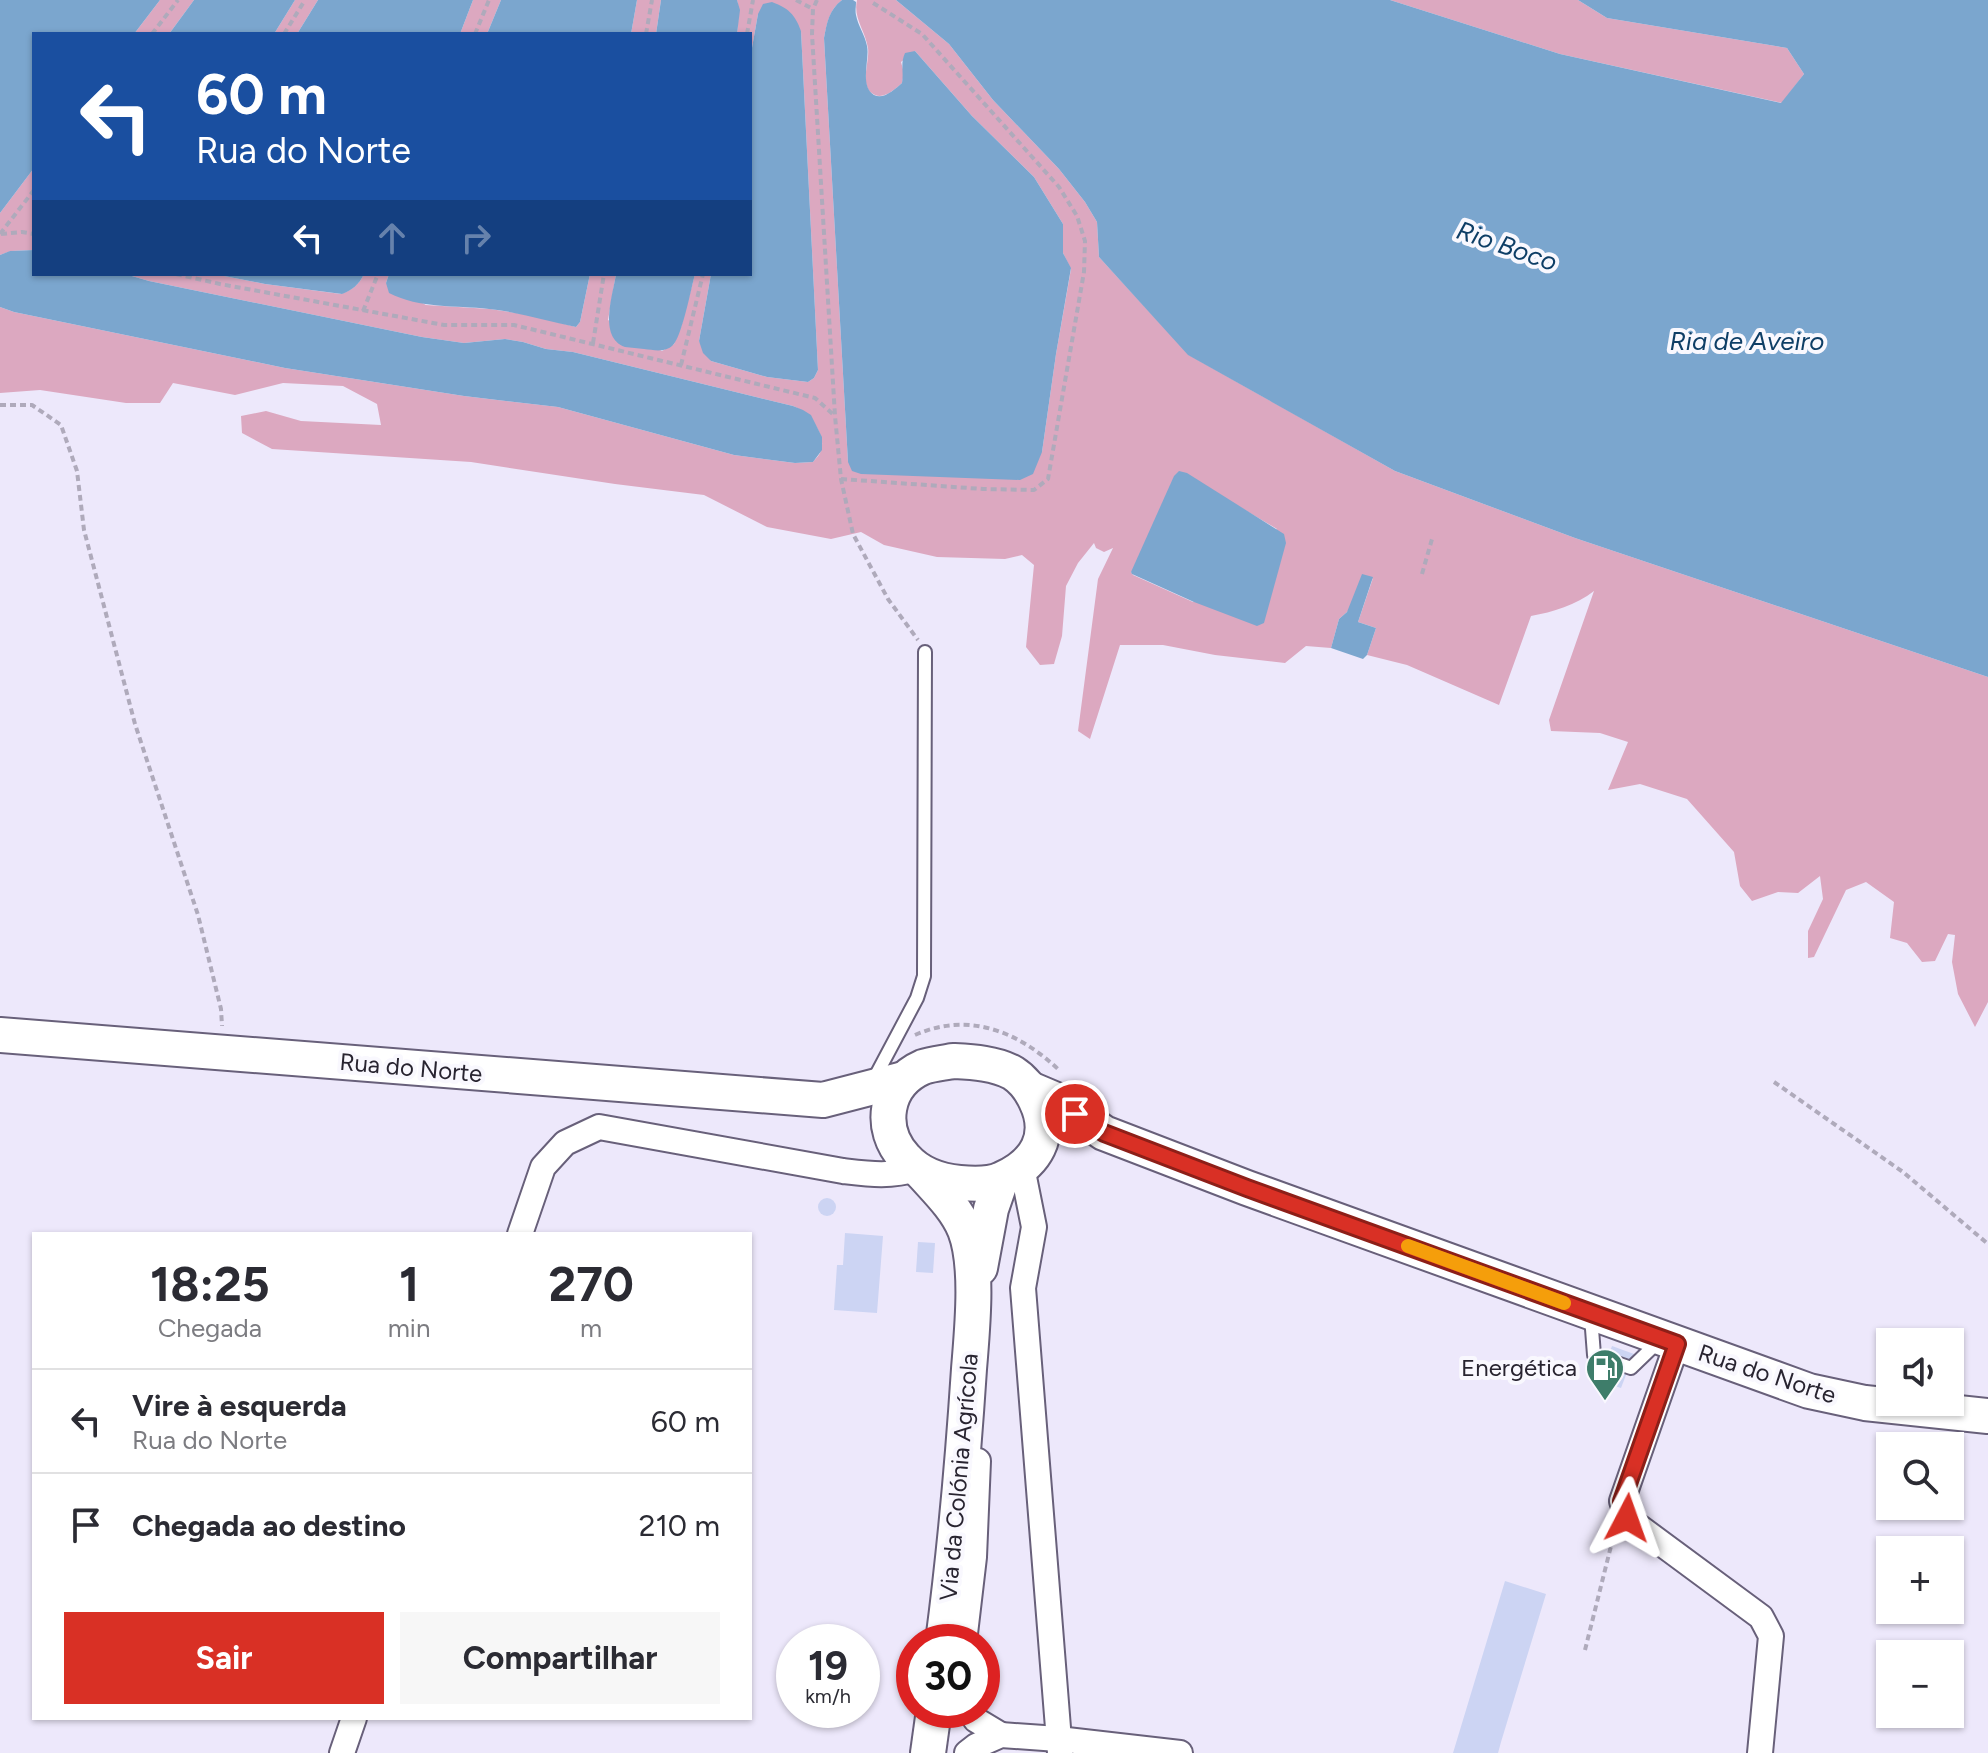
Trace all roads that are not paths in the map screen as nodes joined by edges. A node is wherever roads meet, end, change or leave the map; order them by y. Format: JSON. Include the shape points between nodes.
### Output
{"nodes":[{"id":1,"x":925,"y":652,"type":"road end"},
{"id":2,"x":0,"y":1035,"type":"edge"},
{"id":3,"x":904,"y":1079,"type":"junction"},
{"id":4,"x":868,"y":1089,"type":"junction"},
{"id":5,"x":1030,"y":1089,"type":"junction"},
{"id":6,"x":823,"y":1100,"type":"junction"},
{"id":7,"x":1104,"y":1133,"type":"junction"},
{"id":8,"x":905,"y":1155,"type":"junction"},
{"id":9,"x":1021,"y":1165,"type":"junction"},
{"id":10,"x":521,"y":1232,"type":"edge"},
{"id":11,"x":973,"y":1311,"type":"junction"},
{"id":12,"x":1669,"y":1341,"type":"junction"},
{"id":13,"x":1988,"y":1416,"type":"edge"},
{"id":14,"x":965,"y":1427,"type":"junction"},
{"id":15,"x":945,"y":1624,"type":"edge"},
{"id":16,"x":966,"y":1624,"type":"edge"},
{"id":17,"x":353,"y":1720,"type":"edge"},
{"id":18,"x":931,"y":1728,"type":"edge"},
{"id":19,"x":989,"y":1728,"type":"edge"},
{"id":20,"x":1001,"y":1735,"type":"junction"},
{"id":21,"x":1059,"y":1746,"type":"edge"},
{"id":22,"x":342,"y":1753,"type":"edge"},
{"id":23,"x":928,"y":1753,"type":"edge"},
{"id":24,"x":967,"y":1753,"type":"edge"},
{"id":25,"x":1180,"y":1753,"type":"edge"},
{"id":26,"x":1760,"y":1753,"type":"edge"}],
"edges":[{"from":1,"to":4,"type":"lane","via":[[924,976]]},
{"from":2,"to":6,"type":"main road","name":"Rua do Norte"},
{"from":3,"to":4,"type":"main road","name":"Rua do Norte"},
{"from":3,"to":5,"type":"main road","via":[[924,1067],[973,1062],[1013,1074]]},
{"from":3,"to":8,"type":"main road","via":[[888,1116]]},
{"from":4,"to":6,"type":"main road","name":"Rua do Norte"},
{"from":5,"to":7,"type":"main road","name":"Rua do Norte"},
{"from":5,"to":9,"type":"main road","via":[[1044,1129]]},
{"from":6,"to":8,"type":"main road","name":"Rua do Norte","via":[[875,1127]]},
{"from":7,"to":9,"type":"main road","via":[[1075,1135]]},
{"from":7,"to":12,"type":"main road","name":"Rua do Norte"},
{"from":8,"to":9,"type":"main road","via":[[938,1178],[973,1184]]},
{"from":8,"to":10,"type":"street","via":[[843,1171],[599,1127],[565,1143],[543,1167]]},
{"from":8,"to":11,"type":"main road","name":"Via da Colónia Agrícola","via":[[946,1199],[965,1229]]},
{"from":9,"to":11,"type":"main road","name":"Via da Colónia Agrícola","via":[[991,1209]]},
{"from":9,"to":21,"type":"street","via":[[1034,1227],[1023,1288]]},
{"from":11,"to":14,"type":"main road","name":"Via da Colónia Agrícola"},
{"from":12,"to":13,"type":"main road","name":"Rua do Norte","via":[[1809,1391],[1865,1403]]},
{"from":12,"to":26,"type":"street","via":[[1622,1501],[1627,1518],[1761,1617],[1771,1636]]},
{"from":14,"to":15,"type":"main road","name":"Via da Colónia Agrícola"},
{"from":14,"to":16,"type":"street","via":[[978,1447]]},
{"from":17,"to":22,"type":"street"},
{"from":18,"to":23,"type":"main road"},
{"from":19,"to":20,"type":"street"},
{"from":20,"to":21,"type":"street"},
{"from":20,"to":24,"type":"street"},
{"from":21,"to":25,"type":"street"}]}
